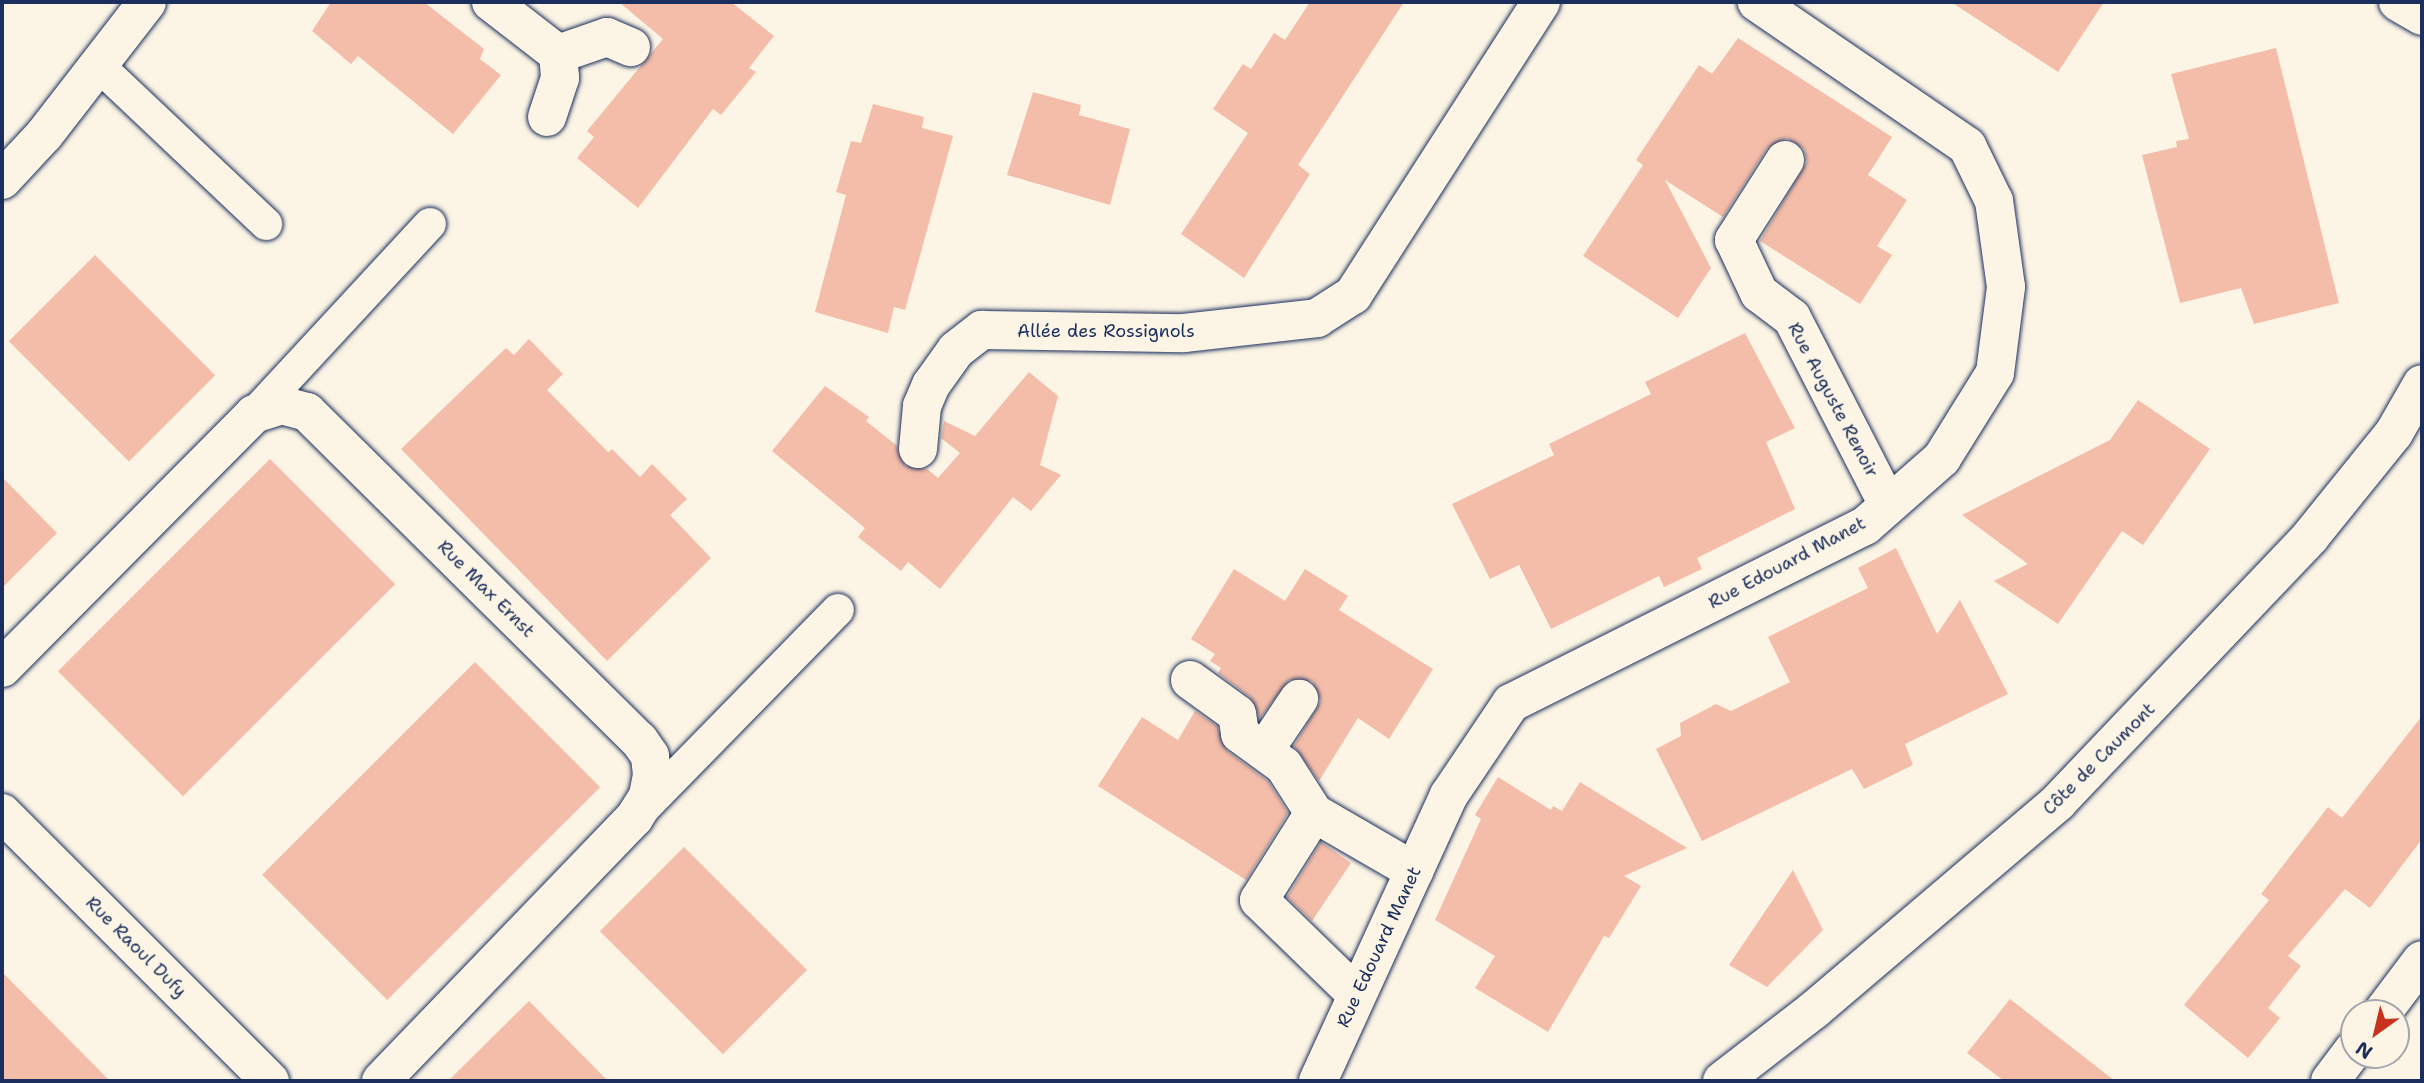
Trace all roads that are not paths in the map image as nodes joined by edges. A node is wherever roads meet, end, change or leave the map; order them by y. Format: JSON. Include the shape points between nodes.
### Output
{"nodes":[{"id":1,"x":147,"y":2,"type":"edge"},
{"id":2,"x":491,"y":2,"type":"edge"},
{"id":3,"x":1541,"y":2,"type":"edge"},
{"id":4,"x":1757,"y":2,"type":"edge"},
{"id":5,"x":2398,"y":2,"type":"edge"},
{"id":6,"x":2422,"y":16,"type":"edge"},
{"id":7,"x":631,"y":47,"type":"dead end"},
{"id":8,"x":558,"y":54,"type":"junction"},
{"id":9,"x":97,"y":64,"type":"junction"},
{"id":10,"x":547,"y":117,"type":"dead end"},
{"id":11,"x":44,"y":135,"type":"junction"},
{"id":12,"x":1785,"y":160,"type":"dead end"},
{"id":13,"x":2,"y":180,"type":"edge"},
{"id":14,"x":2,"y":211,"type":"edge"},
{"id":15,"x":266,"y":224,"type":"dead end"},
{"id":16,"x":430,"y":224,"type":"dead end"},
{"id":17,"x":2422,"y":384,"type":"edge"},
{"id":18,"x":254,"y":414,"type":"junction"},
{"id":19,"x":918,"y":449,"type":"dead end"},
{"id":20,"x":1888,"y":505,"type":"junction"},
{"id":21,"x":838,"y":610,"type":"dead end"},
{"id":22,"x":2,"y":668,"type":"edge"},
{"id":23,"x":1190,"y":680,"type":"dead end"},
{"id":24,"x":1299,"y":699,"type":"dead end"},
{"id":25,"x":1264,"y":751,"type":"junction"},
{"id":26,"x":2,"y":813,"type":"edge"},
{"id":27,"x":1314,"y":813,"type":"junction"},
{"id":28,"x":634,"y":818,"type":"junction"},
{"id":29,"x":1414,"y":871,"type":"junction"},
{"id":30,"x":2422,"y":960,"type":"edge"},
{"id":31,"x":1357,"y":995,"type":"junction"},
{"id":32,"x":2393,"y":999,"type":"edge"},
{"id":33,"x":270,"y":1081,"type":"edge"},
{"id":34,"x":381,"y":1081,"type":"edge"},
{"id":35,"x":1318,"y":1081,"type":"edge"},
{"id":36,"x":1722,"y":1081,"type":"edge"}],
"edges":[{"from":1,"to":9,"type":"street"},
{"from":2,"to":8,"type":"street"},
{"from":3,"to":19,"type":"street","name":"Allée des Rossignols","via":[[1353,295],[1317,318],[1184,333],[982,330],[956,350],[930,385],[922,405]]},
{"from":4,"to":20,"type":"street","name":"Rue Edouard Manet","via":[[1967,146],[1994,201],[2006,287],[1994,373],[1942,458]]},
{"from":5,"to":6,"type":"street"},
{"from":7,"to":8,"type":"street","via":[[607,37]]},
{"from":8,"to":10,"type":"street","via":[[560,78]]},
{"from":9,"to":11,"type":"street"},
{"from":9,"to":15,"type":"lane"},
{"from":11,"to":13,"type":"street"},
{"from":11,"to":14,"type":"street"},
{"from":12,"to":20,"type":"street","name":"Rue Auguste Renoir","via":[[1734,240],[1759,293],[1792,318]]},
{"from":16,"to":18,"type":"lane"},
{"from":17,"to":36,"type":"street","name":"Côte de Caumont","via":[[2394,433],[2310,537],[2059,802],[1814,1010]]},
{"from":18,"to":22,"type":"street"},
{"from":18,"to":28,"type":"street","name":"Rue Max Ernst","via":[[281,405],[307,412],[639,740],[650,756],[652,775],[649,796]]},
{"from":20,"to":29,"type":"street","name":"Rue Edouard Manet","via":[[1865,526],[1511,703],[1449,795]]},
{"from":21,"to":28,"type":"lane"},
{"from":23,"to":25,"type":"street","via":[[1237,714],[1240,734]]},
{"from":24,"to":25,"type":"street"},
{"from":25,"to":27,"type":"street","via":[[1284,766]]},
{"from":26,"to":33,"type":"street","name":"Rue Raoul Dufy"},
{"from":27,"to":29,"type":"street"},
{"from":27,"to":31,"type":"street","via":[[1259,900]]},
{"from":28,"to":34,"type":"street","name":"Rue Max Ernst"},
{"from":29,"to":31,"type":"street","name":"Rue Edouard Manet"},
{"from":30,"to":32,"type":"street"},
{"from":31,"to":35,"type":"street","name":"Rue Edouard Manet"}]}
